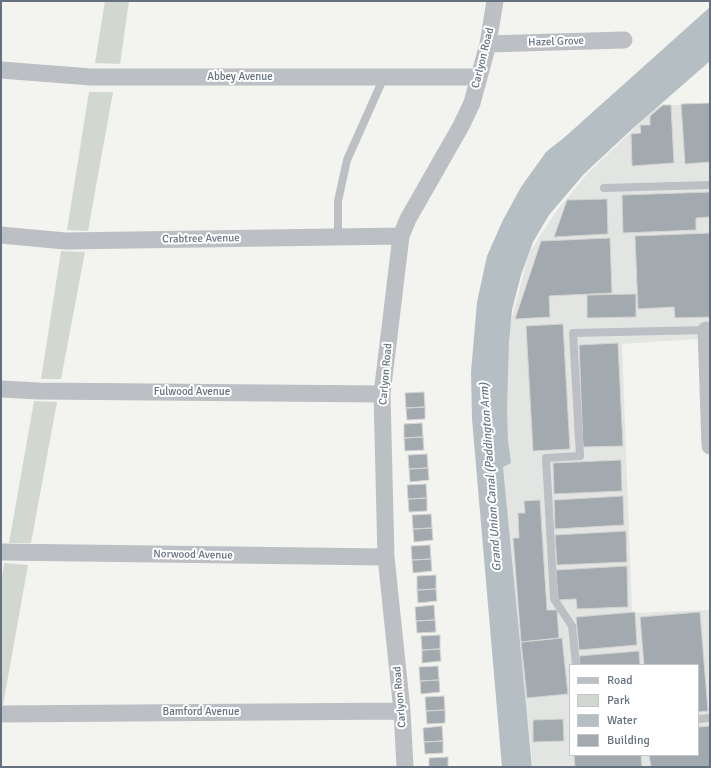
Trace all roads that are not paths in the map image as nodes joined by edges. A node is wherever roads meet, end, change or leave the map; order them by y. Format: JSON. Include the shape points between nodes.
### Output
{"nodes":[{"id":1,"x":495,"y":1,"type":"edge"},
{"id":2,"x":624,"y":40,"type":"dead end"},
{"id":3,"x":488,"y":44,"type":"junction"},
{"id":4,"x":1,"y":70,"type":"edge"},
{"id":5,"x":384,"y":77,"type":"junction"},
{"id":6,"x":479,"y":77,"type":"junction"},
{"id":7,"x":710,"y":185,"type":"edge"},
{"id":8,"x":604,"y":188,"type":"dead end"},
{"id":9,"x":1,"y":235,"type":"edge"},
{"id":10,"x":401,"y":236,"type":"junction"},
{"id":11,"x":338,"y":237,"type":"junction"},
{"id":12,"x":706,"y":330,"type":"joint"},
{"id":13,"x":1,"y":389,"type":"edge"},
{"id":14,"x":382,"y":394,"type":"junction"},
{"id":15,"x":710,"y":441,"type":"edge"},
{"id":16,"x":710,"y":446,"type":"edge"},
{"id":17,"x":1,"y":552,"type":"edge"},
{"id":18,"x":386,"y":557,"type":"junction"},
{"id":19,"x":576,"y":664,"type":"edge"},
{"id":20,"x":402,"y":711,"type":"junction"},
{"id":21,"x":1,"y":714,"type":"edge"},
{"id":22,"x":710,"y":718,"type":"edge"},
{"id":23,"x":699,"y":719,"type":"edge"},
{"id":24,"x":405,"y":767,"type":"edge"}],
"edges":[{"from":1,"to":3,"type":"street","name":"Carlyon Road"},
{"from":2,"to":3,"type":"street","name":"Hazel Grove"},
{"from":3,"to":6,"type":"street","name":"Carlyon Road"},
{"from":4,"to":5,"type":"street","name":"Abbey Avenue","via":[[92,77]]},
{"from":5,"to":6,"type":"street","name":"Abbey Avenue"},
{"from":5,"to":11,"type":"lane","via":[[347,160],[338,201]]},
{"from":6,"to":10,"type":"street","name":"Carlyon Road","via":[[472,103],[461,126]]},
{"from":7,"to":8,"type":"lane"},
{"from":9,"to":11,"type":"street","name":"Crabtree Avenue","via":[[65,241]]},
{"from":10,"to":11,"type":"street","name":"Crabtree Avenue"},
{"from":10,"to":14,"type":"street","name":"Carlyon Road"},
{"from":12,"to":15,"type":"street"},
{"from":12,"to":19,"type":"lane","via":[[573,333],[580,456],[546,458],[554,599],[572,626]]},
{"from":13,"to":14,"type":"street","name":"Fulwood Avenue"},
{"from":14,"to":18,"type":"street","name":"Carlyon Road"},
{"from":15,"to":16,"type":"street"},
{"from":17,"to":18,"type":"street","name":"Norwood Avenue"},
{"from":18,"to":20,"type":"street","name":"Carlyon Road"},
{"from":20,"to":21,"type":"street","name":"Bamford Avenue"},
{"from":20,"to":24,"type":"street","name":"Carlyon Road"},
{"from":22,"to":23,"type":"lane"}]}
